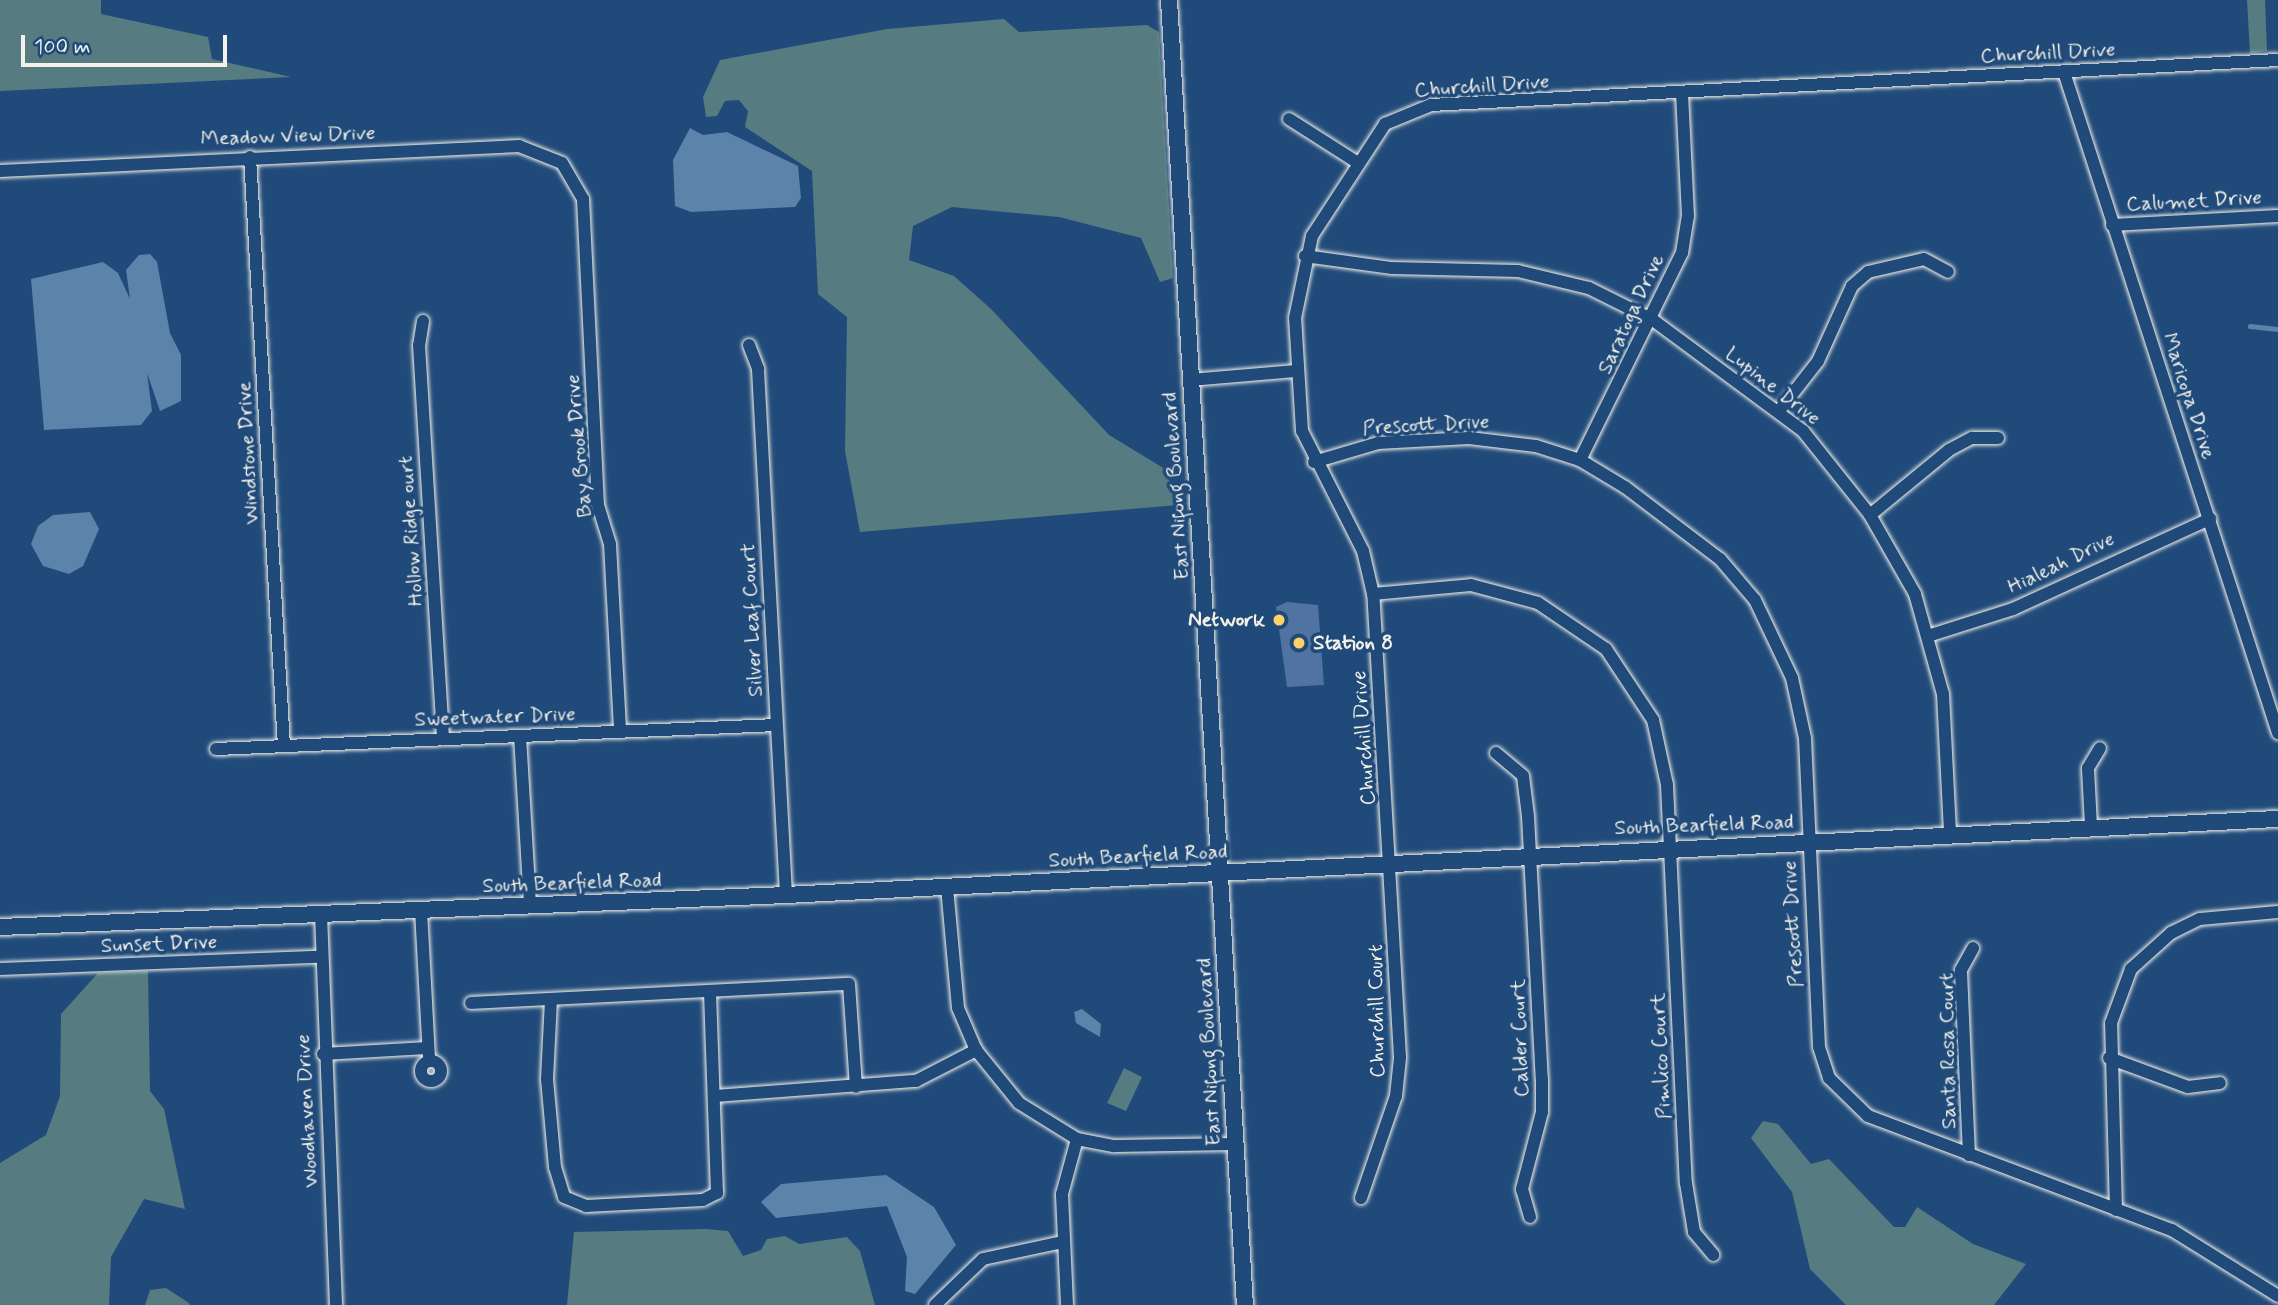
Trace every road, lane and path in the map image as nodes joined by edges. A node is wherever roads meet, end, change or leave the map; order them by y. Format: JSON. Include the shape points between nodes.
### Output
{"nodes":[{"id":1,"x":1169,"y":0,"type":"edge"},
{"id":2,"x":2278,"y":60,"type":"edge"},
{"id":3,"x":2064,"y":72,"type":"junction"},
{"id":4,"x":1682,"y":93,"type":"junction"},
{"id":5,"x":1289,"y":119,"type":"dead end"},
{"id":6,"x":250,"y":157,"type":"junction"},
{"id":7,"x":562,"y":163,"type":"joint"},
{"id":8,"x":1358,"y":163,"type":"junction"},
{"id":9,"x":6,"y":173,"type":"edge"},
{"id":10,"x":2278,"y":216,"type":"edge"},
{"id":11,"x":2112,"y":225,"type":"junction"},
{"id":12,"x":1305,"y":256,"type":"junction"},
{"id":13,"x":1948,"y":272,"type":"dead end"},
{"id":14,"x":1653,"y":320,"type":"junction"},
{"id":15,"x":423,"y":321,"type":"dead end"},
{"id":16,"x":749,"y":345,"type":"dead end"},
{"id":17,"x":1296,"y":371,"type":"junction"},
{"id":18,"x":1190,"y":380,"type":"junction"},
{"id":19,"x":1779,"y":411,"type":"junction"},
{"id":20,"x":1998,"y":438,"type":"dead end"},
{"id":21,"x":1580,"y":460,"type":"junction"},
{"id":22,"x":1314,"y":462,"type":"junction"},
{"id":23,"x":1870,"y":515,"type":"junction"},
{"id":24,"x":2210,"y":519,"type":"junction"},
{"id":25,"x":1373,"y":594,"type":"junction"},
{"id":26,"x":1927,"y":636,"type":"junction"},
{"id":27,"x":776,"y":725,"type":"junction"},
{"id":28,"x":620,"y":731,"type":"junction"},
{"id":29,"x":2278,"y":733,"type":"edge"},
{"id":30,"x":520,"y":736,"type":"junction"},
{"id":31,"x":443,"y":739,"type":"junction"},
{"id":32,"x":284,"y":746,"type":"junction"},
{"id":33,"x":2100,"y":747,"type":"dead end"},
{"id":34,"x":216,"y":749,"type":"dead end"},
{"id":35,"x":1496,"y":753,"type":"dead end"},
{"id":36,"x":2278,"y":818,"type":"edge"},
{"id":37,"x":2091,"y":826,"type":"junction"},
{"id":38,"x":1950,"y":834,"type":"junction"},
{"id":39,"x":1808,"y":841,"type":"junction"},
{"id":40,"x":1671,"y":847,"type":"junction"},
{"id":41,"x":1530,"y":854,"type":"junction"},
{"id":42,"x":1391,"y":860,"type":"junction"},
{"id":43,"x":1220,"y":873,"type":"junction"},
{"id":44,"x":947,"y":887,"type":"junction"},
{"id":45,"x":786,"y":895,"type":"junction"},
{"id":46,"x":530,"y":905,"type":"junction"},
{"id":47,"x":421,"y":910,"type":"junction"},
{"id":48,"x":2278,"y":912,"type":"edge"},
{"id":49,"x":321,"y":914,"type":"junction"},
{"id":50,"x":0,"y":927,"type":"edge"},
{"id":51,"x":1973,"y":948,"type":"dead end"},
{"id":52,"x":319,"y":957,"type":"junction"},
{"id":53,"x":0,"y":969,"type":"edge"},
{"id":54,"x":710,"y":992,"type":"junction"},
{"id":55,"x":551,"y":1000,"type":"junction"},
{"id":56,"x":471,"y":1003,"type":"dead end"},
{"id":57,"x":976,"y":1050,"type":"junction"},
{"id":58,"x":323,"y":1054,"type":"junction"},
{"id":59,"x":2109,"y":1058,"type":"junction"},
{"id":60,"x":2220,"y":1083,"type":"dead end"},
{"id":61,"x":856,"y":1087,"type":"junction"},
{"id":62,"x":715,"y":1096,"type":"junction"},
{"id":63,"x":1077,"y":1139,"type":"junction"},
{"id":64,"x":1236,"y":1144,"type":"junction"},
{"id":65,"x":1969,"y":1155,"type":"junction"},
{"id":66,"x":1361,"y":1198,"type":"dead end"},
{"id":67,"x":2116,"y":1210,"type":"junction"},
{"id":68,"x":1530,"y":1217,"type":"dead end"},
{"id":69,"x":1063,"y":1242,"type":"junction"},
{"id":70,"x":1713,"y":1255,"type":"dead end"},
{"id":71,"x":2278,"y":1296,"type":"edge"},
{"id":72,"x":336,"y":1305,"type":"edge"},
{"id":73,"x":935,"y":1305,"type":"edge"},
{"id":74,"x":1067,"y":1305,"type":"edge"},
{"id":75,"x":1245,"y":1305,"type":"edge"}],
"edges":[{"from":1,"to":18,"type":"street","name":"East Nifong Boulevard"},
{"from":2,"to":3,"type":"street","name":"Churchill Drive"},
{"from":3,"to":4,"type":"street","name":"Churchill Drive"},
{"from":3,"to":11,"type":"street","name":"Maricopa Drive"},
{"from":4,"to":8,"type":"street","name":"Churchill Drive","via":[[1414,108],[1385,124]]},
{"from":4,"to":14,"type":"street","name":"Saratoga Drive","via":[[1688,216],[1682,253]]},
{"from":5,"to":8,"type":"street"},
{"from":6,"to":7,"type":"street","name":"Meadow View Drive","via":[[519,146]]},
{"from":6,"to":9,"type":"street","name":"Meadow View Drive","via":[[43,165]]},
{"from":6,"to":32,"type":"street","name":"Windstone Drive"},
{"from":7,"to":28,"type":"street","name":"Bay Brook Drive","via":[[583,199],[598,505],[610,544]]},
{"from":8,"to":12,"type":"street","name":"Churchill Drive"},
{"from":10,"to":11,"type":"street","name":"Calumet Drive"},
{"from":11,"to":24,"type":"street","name":"Maricopa Drive"},
{"from":12,"to":14,"type":"street","name":"Lupine Drive","via":[[1392,268],[1518,271],[1589,288]]},
{"from":12,"to":17,"type":"street","name":"Churchill Drive","via":[[1295,318]]},
{"from":13,"to":19,"type":"street","via":[[1924,259],[1868,272],[1843,301],[1818,361]]},
{"from":14,"to":19,"type":"street","name":"Lupine Drive"},
{"from":14,"to":21,"type":"street","name":"Saratoga Drive"},
{"from":15,"to":31,"type":"street","name":"Hollow Ridge ourt","via":[[419,345]]},
{"from":16,"to":27,"type":"street","name":"Silver Leaf Court","via":[[758,369]]},
{"from":17,"to":18,"type":"street"},
{"from":17,"to":22,"type":"street","name":"Churchill Drive","via":[[1302,431]]},
{"from":18,"to":43,"type":"street","name":"East Nifong Boulevard"},
{"from":19,"to":23,"type":"street","name":"Lupine Drive","via":[[1825,453]]},
{"from":20,"to":23,"type":"street","via":[[1972,438],[1949,450]]},
{"from":21,"to":22,"type":"street","name":"Prescott Drive","via":[[1469,438],[1378,443]]},
{"from":21,"to":39,"type":"street","name":"Prescott Drive","via":[[1682,528],[1720,559],[1755,600],[1793,678],[1805,738]]},
{"from":22,"to":25,"type":"street","name":"Churchill Drive","via":[[1363,551]]},
{"from":23,"to":26,"type":"street","name":"Lupine Drive","via":[[1915,594]]},
{"from":24,"to":26,"type":"street","name":"Hialeah Drive","via":[[2012,609]]},
{"from":24,"to":29,"type":"street","name":"Maricopa Drive"},
{"from":25,"to":40,"type":"street","name":"Pimlico Court","via":[[1439,585],[1507,592],[1570,620],[1597,642],[1653,720],[1665,756]]},
{"from":25,"to":42,"type":"street","name":"Churchill Drive"},
{"from":26,"to":38,"type":"street","name":"Lupine Drive","via":[[1943,694]]},
{"from":27,"to":28,"type":"street","name":"Sweetwater Drive"},
{"from":27,"to":45,"type":"street","name":"Silver Leaf Court"},
{"from":28,"to":30,"type":"street","name":"Sweetwater Drive"},
{"from":30,"to":31,"type":"street","name":"Sweetwater Drive"},
{"from":30,"to":46,"type":"street"},
{"from":31,"to":32,"type":"street","name":"Sweetwater Drive"},
{"from":32,"to":34,"type":"street","name":"Sweetwater Drive"},
{"from":33,"to":37,"type":"street","via":[[2088,768]]},
{"from":35,"to":41,"type":"street","name":"Calder Court","via":[[1523,776]]},
{"from":36,"to":37,"type":"street","name":"South Bearfield Road"},
{"from":37,"to":38,"type":"street","name":"South Bearfield Road"},
{"from":38,"to":39,"type":"street","name":"South Bearfield Road"},
{"from":39,"to":40,"type":"street","name":"South Bearfield Road"},
{"from":39,"to":65,"type":"street","name":"Prescott Drive","via":[[1819,1047],[1829,1078],[1868,1116]]},
{"from":40,"to":41,"type":"street","name":"South Bearfield Road"},
{"from":40,"to":70,"type":"street","name":"Pimlico Court","via":[[1686,1184],[1694,1232]]},
{"from":41,"to":42,"type":"street","name":"South Bearfield Road"},
{"from":41,"to":68,"type":"street","name":"Calder Court","via":[[1542,1112],[1522,1189]]},
{"from":42,"to":43,"type":"street","name":"South Bearfield Road"},
{"from":42,"to":66,"type":"street","name":"Churchill Court","via":[[1399,1079]]},
{"from":43,"to":44,"type":"street","name":"South Bearfield Road"},
{"from":43,"to":64,"type":"street","name":"East Nifong Boulevard"},
{"from":44,"to":45,"type":"street","name":"South Bearfield Road"},
{"from":44,"to":57,"type":"street","via":[[952,975]]},
{"from":45,"to":46,"type":"street","name":"South Bearfield Road"},
{"from":46,"to":47,"type":"street","name":"South Bearfield Road"},
{"from":47,"to":49,"type":"street","name":"South Bearfield Road"},
{"from":47,"to":58,"type":"street","via":[[428,1054]]},
{"from":48,"to":59,"type":"street","via":[[2200,919],[2148,950],[2120,991]]},
{"from":49,"to":50,"type":"street","name":"South Bearfield Road"},
{"from":49,"to":52,"type":"street","name":"Woodhaven Drive"},
{"from":51,"to":65,"type":"street","name":"Santa Rosa Court","via":[[1961,970]]},
{"from":52,"to":53,"type":"street","name":"Sunset Drive"},
{"from":52,"to":58,"type":"street","name":"Woodhaven Drive"},
{"from":54,"to":55,"type":"street"},
{"from":54,"to":61,"type":"street","via":[[849,984]]},
{"from":54,"to":62,"type":"street"},
{"from":55,"to":56,"type":"street"},
{"from":55,"to":62,"type":"street","via":[[547,1079],[555,1167],[559,1188],[574,1205],[703,1200],[717,1194]]},
{"from":57,"to":61,"type":"street","via":[[916,1081]]},
{"from":57,"to":63,"type":"street","via":[[1018,1103]]},
{"from":58,"to":72,"type":"street","name":"Woodhaven Drive"},
{"from":59,"to":60,"type":"street","via":[[2188,1087]]},
{"from":59,"to":67,"type":"street"},
{"from":61,"to":62,"type":"street"},
{"from":63,"to":64,"type":"street","via":[[1145,1149]]},
{"from":63,"to":69,"type":"street","via":[[1062,1194]]},
{"from":64,"to":75,"type":"street","name":"East Nifong Boulevard"},
{"from":65,"to":67,"type":"street","name":"Prescott Drive"},
{"from":67,"to":71,"type":"street","name":"Prescott Drive","via":[[2207,1248]]},
{"from":69,"to":73,"type":"street","via":[[983,1259]]},
{"from":69,"to":74,"type":"street"}]}
